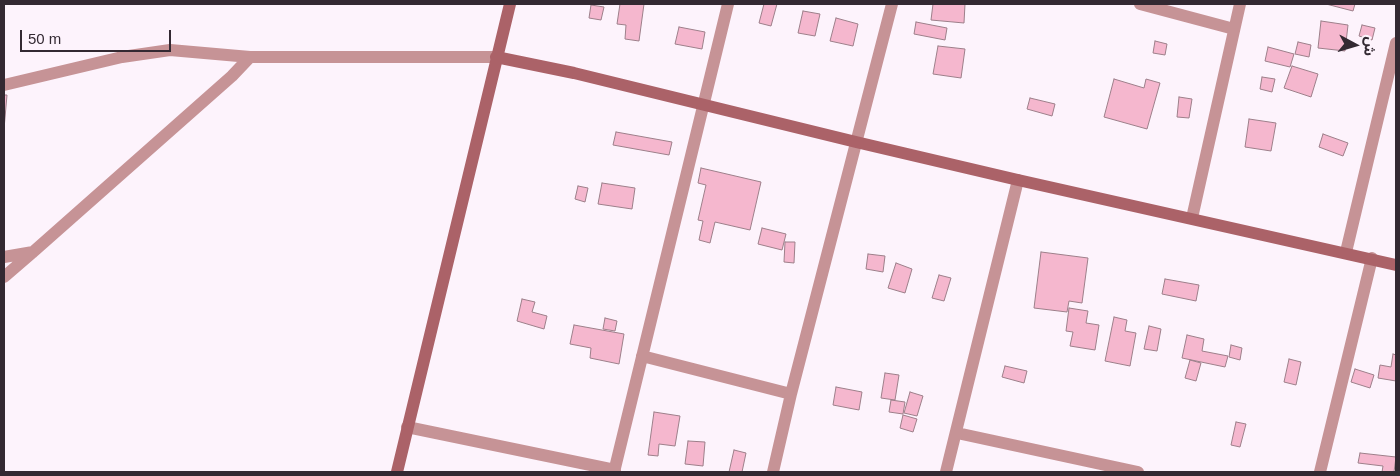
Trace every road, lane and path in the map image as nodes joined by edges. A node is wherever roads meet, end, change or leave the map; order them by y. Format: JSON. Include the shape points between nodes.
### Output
{"nodes":[{"id":1,"x":510,"y":4,"type":"edge"},
{"id":2,"x":728,"y":4,"type":"edge"},
{"id":3,"x":892,"y":4,"type":"edge"},
{"id":4,"x":1140,"y":4,"type":"edge"},
{"id":5,"x":1240,"y":4,"type":"edge"},
{"id":6,"x":1234,"y":29,"type":"junction"},
{"id":7,"x":1396,"y":43,"type":"edge"},
{"id":8,"x":250,"y":57,"type":"junction"},
{"id":9,"x":496,"y":58,"type":"junction"},
{"id":10,"x":1395,"y":58,"type":"edge"},
{"id":11,"x":4,"y":85,"type":"edge"},
{"id":12,"x":703,"y":104,"type":"junction"},
{"id":13,"x":856,"y":142,"type":"junction"},
{"id":14,"x":1018,"y":180,"type":"junction"},
{"id":15,"x":1192,"y":218,"type":"junction"},
{"id":16,"x":33,"y":252,"type":"junction"},
{"id":17,"x":1346,"y":252,"type":"junction"},
{"id":18,"x":4,"y":257,"type":"edge"},
{"id":19,"x":1372,"y":258,"type":"junction"},
{"id":20,"x":1396,"y":265,"type":"edge"},
{"id":21,"x":4,"y":277,"type":"edge"},
{"id":22,"x":642,"y":356,"type":"junction"},
{"id":23,"x":791,"y":394,"type":"junction"},
{"id":24,"x":407,"y":427,"type":"junction"},
{"id":25,"x":957,"y":433,"type":"junction"},
{"id":26,"x":615,"y":471,"type":"edge"},
{"id":27,"x":397,"y":472,"type":"edge"},
{"id":28,"x":773,"y":472,"type":"edge"},
{"id":29,"x":946,"y":472,"type":"edge"},
{"id":30,"x":1135,"y":472,"type":"edge"},
{"id":31,"x":1320,"y":472,"type":"edge"}],
"edges":[{"from":1,"to":9,"type":"street"},
{"from":2,"to":12,"type":"street"},
{"from":3,"to":13,"type":"street"},
{"from":4,"to":6,"type":"street"},
{"from":5,"to":6,"type":"street"},
{"from":6,"to":15,"type":"street"},
{"from":7,"to":10,"type":"street"},
{"from":8,"to":9,"type":"street"},
{"from":8,"to":11,"type":"street","via":[[170,50]]},
{"from":8,"to":16,"type":"street"},
{"from":9,"to":12,"type":"street"},
{"from":9,"to":24,"type":"street"},
{"from":10,"to":17,"type":"street"},
{"from":12,"to":13,"type":"street"},
{"from":12,"to":22,"type":"street"},
{"from":13,"to":14,"type":"street"},
{"from":13,"to":23,"type":"street"},
{"from":14,"to":15,"type":"street"},
{"from":14,"to":25,"type":"street"},
{"from":15,"to":17,"type":"street"},
{"from":16,"to":18,"type":"street"},
{"from":16,"to":21,"type":"street"},
{"from":17,"to":19,"type":"street"},
{"from":19,"to":20,"type":"street"},
{"from":19,"to":31,"type":"street"},
{"from":22,"to":23,"type":"street"},
{"from":22,"to":26,"type":"street"},
{"from":23,"to":28,"type":"street"},
{"from":24,"to":26,"type":"street"},
{"from":24,"to":27,"type":"street"},
{"from":25,"to":29,"type":"street"},
{"from":25,"to":30,"type":"street"}]}
